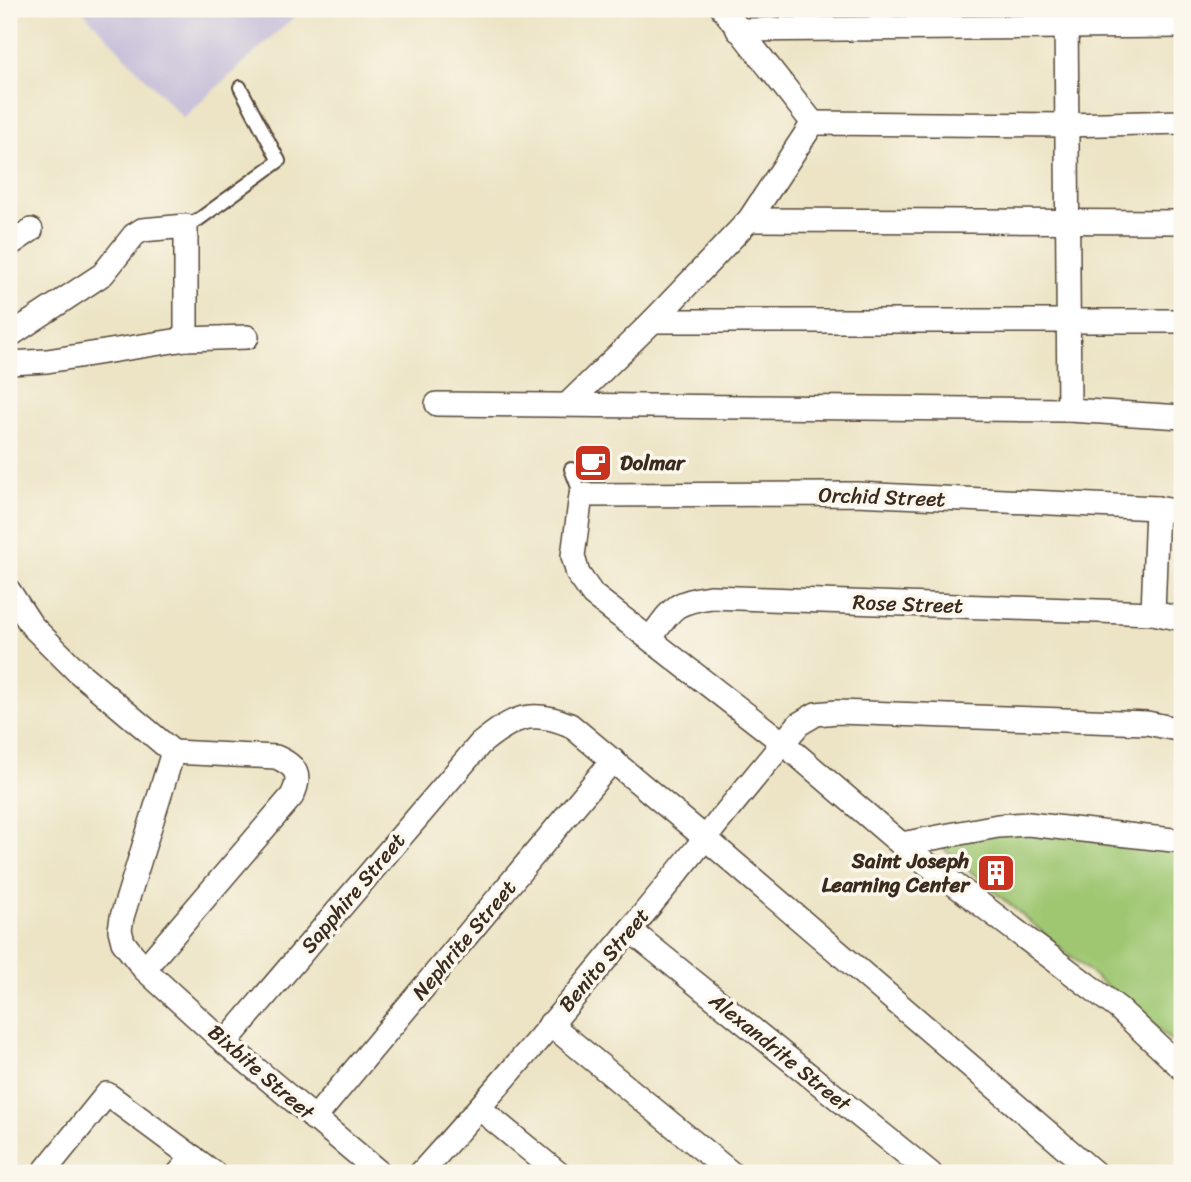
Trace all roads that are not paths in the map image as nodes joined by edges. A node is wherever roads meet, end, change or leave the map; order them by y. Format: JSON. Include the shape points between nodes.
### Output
{"nodes":[{"id":1,"x":723,"y":9,"type":"edge"},
{"id":2,"x":1066,"y":18,"type":"edge"},
{"id":3,"x":1182,"y":26,"type":"edge"},
{"id":4,"x":738,"y":30,"type":"junction"},
{"id":5,"x":240,"y":87,"type":"dead end"},
{"id":6,"x":1182,"y":122,"type":"edge"},
{"id":7,"x":813,"y":123,"type":"junction"},
{"id":8,"x":1066,"y":125,"type":"junction"},
{"id":9,"x":749,"y":220,"type":"junction"},
{"id":10,"x":1182,"y":222,"type":"edge"},
{"id":11,"x":1067,"y":223,"type":"junction"},
{"id":12,"x":186,"y":226,"type":"junction"},
{"id":13,"x":31,"y":230,"type":"dead end"},
{"id":14,"x":9,"y":245,"type":"edge"},
{"id":15,"x":653,"y":321,"type":"junction"},
{"id":16,"x":1182,"y":321,"type":"edge"},
{"id":17,"x":1068,"y":323,"type":"junction"},
{"id":18,"x":9,"y":337,"type":"edge"},
{"id":19,"x":247,"y":338,"type":"dead end"},
{"id":20,"x":186,"y":339,"type":"junction"},
{"id":21,"x":9,"y":363,"type":"edge"},
{"id":22,"x":437,"y":404,"type":"dead end"},
{"id":23,"x":568,"y":404,"type":"junction"},
{"id":24,"x":1069,"y":410,"type":"junction"},
{"id":25,"x":1182,"y":417,"type":"edge"},
{"id":26,"x":571,"y":469,"type":"dead end"},
{"id":27,"x":581,"y":495,"type":"junction"},
{"id":28,"x":1157,"y":508,"type":"junction"},
{"id":29,"x":1182,"y":512,"type":"edge"},
{"id":30,"x":9,"y":591,"type":"edge"},
{"id":31,"x":1153,"y":613,"type":"junction"},
{"id":32,"x":1182,"y":618,"type":"edge"},
{"id":33,"x":650,"y":639,"type":"junction"},
{"id":34,"x":1182,"y":730,"type":"edge"},
{"id":35,"x":783,"y":743,"type":"junction"},
{"id":36,"x":173,"y":752,"type":"junction"},
{"id":37,"x":613,"y":760,"type":"junction"},
{"id":38,"x":704,"y":837,"type":"junction"},
{"id":39,"x":1182,"y":841,"type":"edge"},
{"id":40,"x":901,"y":844,"type":"junction"},
{"id":41,"x":630,"y":930,"type":"junction"},
{"id":42,"x":144,"y":969,"type":"junction"},
{"id":43,"x":550,"y":1024,"type":"junction"},
{"id":44,"x":225,"y":1043,"type":"junction"},
{"id":45,"x":1182,"y":1068,"type":"edge"},
{"id":46,"x":480,"y":1108,"type":"junction"},
{"id":47,"x":314,"y":1119,"type":"junction"},
{"id":48,"x":186,"y":1165,"type":"edge"},
{"id":49,"x":43,"y":1173,"type":"edge"},
{"id":50,"x":214,"y":1173,"type":"edge"},
{"id":51,"x":380,"y":1173,"type":"edge"},
{"id":52,"x":421,"y":1173,"type":"edge"},
{"id":53,"x":558,"y":1173,"type":"edge"},
{"id":54,"x":731,"y":1173,"type":"edge"},
{"id":55,"x":930,"y":1173,"type":"edge"},
{"id":56,"x":1096,"y":1173,"type":"edge"}],
"edges":[{"from":1,"to":4,"type":"street"},
{"from":2,"to":3,"type":"street"},
{"from":2,"to":4,"type":"street"},
{"from":2,"to":8,"type":"street"},
{"from":4,"to":7,"type":"street"},
{"from":5,"to":12,"type":"lane","via":[[279,161]]},
{"from":6,"to":8,"type":"street"},
{"from":7,"to":8,"type":"street"},
{"from":7,"to":9,"type":"street"},
{"from":8,"to":11,"type":"street"},
{"from":9,"to":11,"type":"street"},
{"from":9,"to":15,"type":"street"},
{"from":10,"to":11,"type":"street"},
{"from":11,"to":17,"type":"street"},
{"from":12,"to":18,"type":"street","via":[[142,230],[134,235],[103,274]]},
{"from":12,"to":20,"type":"street"},
{"from":13,"to":14,"type":"street"},
{"from":15,"to":17,"type":"street"},
{"from":15,"to":23,"type":"street"},
{"from":16,"to":17,"type":"street"},
{"from":17,"to":24,"type":"street"},
{"from":19,"to":20,"type":"street"},
{"from":20,"to":21,"type":"street"},
{"from":22,"to":23,"type":"street"},
{"from":23,"to":24,"type":"street"},
{"from":24,"to":25,"type":"street"},
{"from":26,"to":27,"type":"lane"},
{"from":27,"to":28,"type":"street","name":"Orchid Street","via":[[856,494]]},
{"from":27,"to":33,"type":"street","via":[[573,556],[578,575],[593,595]]},
{"from":28,"to":29,"type":"street","name":"Orchid Street"},
{"from":28,"to":31,"type":"street"},
{"from":30,"to":36,"type":"street","via":[[32,626],[77,671]]},
{"from":31,"to":32,"type":"street","name":"Rose Street"},
{"from":31,"to":33,"type":"street","name":"Rose Street","via":[[711,597],[685,601],[671,610]]},
{"from":33,"to":35,"type":"street"},
{"from":34,"to":35,"type":"street","name":"Benito Street","via":[[1147,723],[837,712],[816,714],[799,724]]},
{"from":35,"to":38,"type":"street","name":"Benito Street"},
{"from":35,"to":40,"type":"street"},
{"from":36,"to":42,"type":"street","name":"Bixbite Street","via":[[120,930],[123,942]]},
{"from":36,"to":42,"type":"street","via":[[276,757],[296,772],[298,785]]},
{"from":37,"to":38,"type":"street","name":"Sapphire Street"},
{"from":37,"to":44,"type":"street","name":"Sapphire Street","via":[[570,725],[553,718],[528,715],[502,726],[480,744]]},
{"from":37,"to":47,"type":"street","name":"Nephrite Street"},
{"from":38,"to":41,"type":"street","name":"Benito Street"},
{"from":38,"to":56,"type":"street","name":"Sapphire Street"},
{"from":39,"to":40,"type":"street","via":[[1028,824]]},
{"from":40,"to":45,"type":"street","via":[[1118,1008]]},
{"from":41,"to":43,"type":"street","name":"Benito Street"},
{"from":41,"to":55,"type":"street","name":"Alexandrite Street"},
{"from":42,"to":44,"type":"street","name":"Bixbite Street"},
{"from":43,"to":46,"type":"street","name":"Benito Street"},
{"from":43,"to":54,"type":"street"},
{"from":44,"to":47,"type":"street","name":"Bixbite Street"},
{"from":46,"to":52,"type":"street","name":"Benito Street"},
{"from":46,"to":53,"type":"street"},
{"from":47,"to":51,"type":"street","name":"Bixbite Street"},
{"from":48,"to":49,"type":"street","via":[[107,1094]]},
{"from":48,"to":50,"type":"street"}]}
